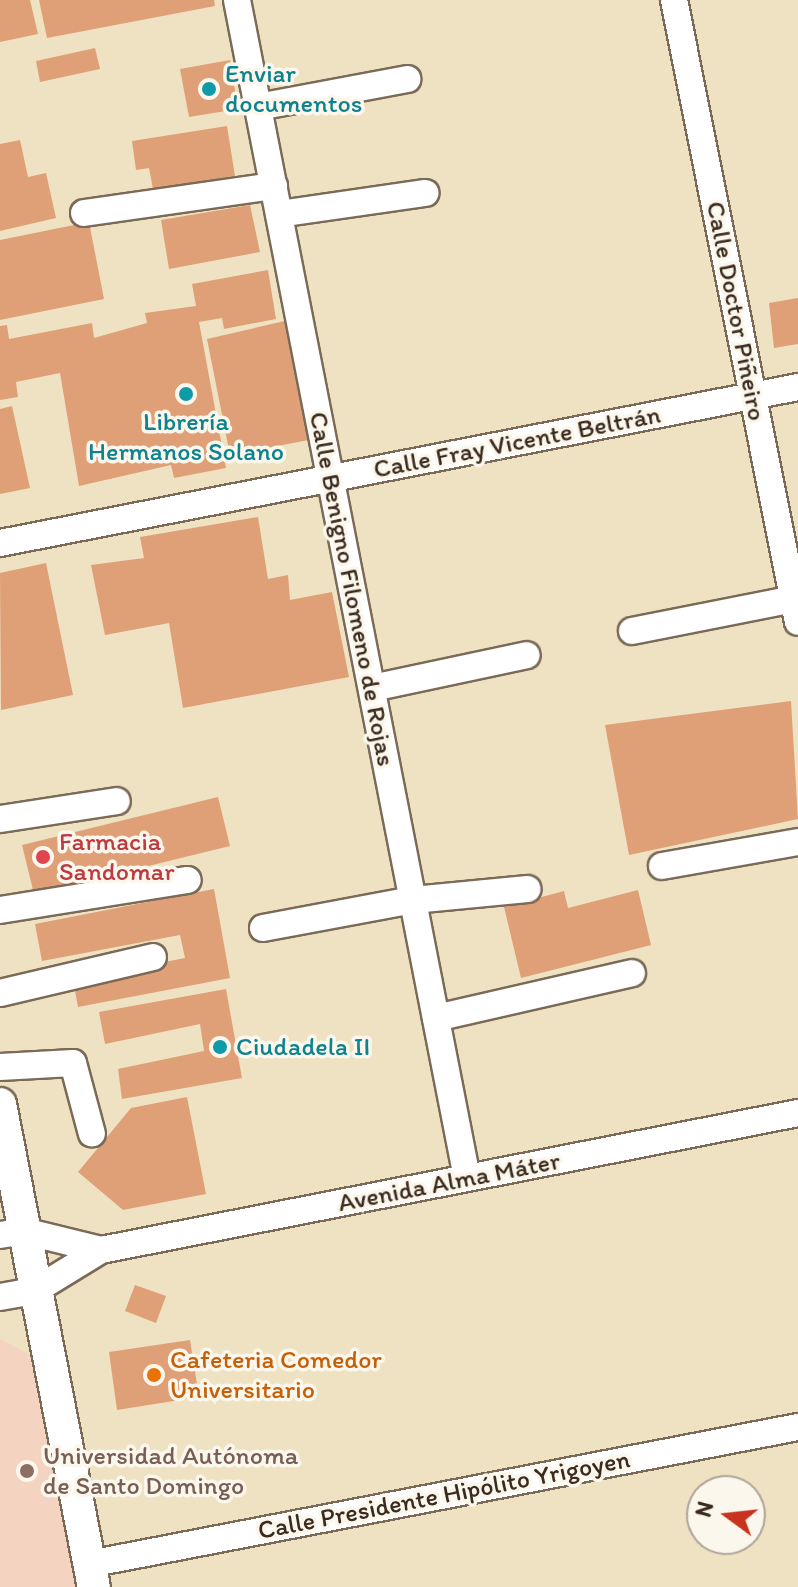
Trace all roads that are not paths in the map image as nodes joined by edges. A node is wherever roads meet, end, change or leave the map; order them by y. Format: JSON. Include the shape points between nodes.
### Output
{"nodes":[{"id":1,"x":237,"y":0,"type":"edge"},
{"id":2,"x":674,"y":0,"type":"edge"},
{"id":3,"x":407,"y":79,"type":"dead end"},
{"id":4,"x":258,"y":107,"type":"junction"},
{"id":5,"x":274,"y":186,"type":"junction"},
{"id":6,"x":425,"y":193,"type":"dead end"},
{"id":7,"x":84,"y":213,"type":"dead end"},
{"id":8,"x":279,"y":214,"type":"junction"},
{"id":9,"x":798,"y":387,"type":"edge"},
{"id":10,"x":753,"y":395,"type":"junction"},
{"id":11,"x":331,"y":478,"type":"junction"},
{"id":12,"x":0,"y":543,"type":"edge"},
{"id":13,"x":796,"y":610,"type":"edge"},
{"id":14,"x":632,"y":631,"type":"dead end"},
{"id":15,"x":527,"y":655,"type":"dead end"},
{"id":16,"x":372,"y":688,"type":"junction"},
{"id":17,"x":117,"y":801,"type":"dead end"},
{"id":18,"x":0,"y":819,"type":"edge"},
{"id":19,"x":798,"y":842,"type":"edge"},
{"id":20,"x":662,"y":866,"type":"dead end"},
{"id":21,"x":188,"y":880,"type":"dead end"},
{"id":22,"x":527,"y":889,"type":"dead end"},
{"id":23,"x":413,"y":900,"type":"junction"},
{"id":24,"x":0,"y":910,"type":"edge"},
{"id":25,"x":263,"y":928,"type":"dead end"},
{"id":26,"x":153,"y":957,"type":"dead end"},
{"id":27,"x":632,"y":973,"type":"dead end"},
{"id":28,"x":0,"y":993,"type":"edge"},
{"id":29,"x":436,"y":1018,"type":"junction"},
{"id":30,"x":0,"y":1067,"type":"edge"},
{"id":31,"x":0,"y":1104,"type":"edge"},
{"id":32,"x":798,"y":1113,"type":"edge"},
{"id":33,"x":92,"y":1134,"type":"dead end"},
{"id":34,"x":467,"y":1178,"type":"junction"},
{"id":35,"x":12,"y":1233,"type":"edge"},
{"id":36,"x":101,"y":1250,"type":"junction"},
{"id":37,"x":34,"y":1291,"type":"junction"},
{"id":38,"x":0,"y":1297,"type":"edge"},
{"id":39,"x":798,"y":1427,"type":"edge"},
{"id":40,"x":92,"y":1575,"type":"edge"}],
"edges":[{"from":1,"to":4,"type":"street","name":"Calle Benigno Filomeno de Rojas"},
{"from":2,"to":10,"type":"street","name":"Calle Doctor Piñeiro"},
{"from":3,"to":4,"type":"street"},
{"from":4,"to":5,"type":"street","name":"Calle Benigno Filomeno de Rojas"},
{"from":5,"to":7,"type":"street"},
{"from":5,"to":8,"type":"street","name":"Calle Benigno Filomeno de Rojas"},
{"from":6,"to":8,"type":"street"},
{"from":8,"to":11,"type":"street","name":"Calle Benigno Filomeno de Rojas"},
{"from":9,"to":10,"type":"street","name":"Calle Fray Vicente Beltrán"},
{"from":10,"to":11,"type":"street","name":"Calle Fray Vicente Beltrán"},
{"from":10,"to":13,"type":"street","name":"Calle Doctor Piñeiro"},
{"from":11,"to":12,"type":"street","name":"Calle Fray Vicente Beltrán"},
{"from":11,"to":16,"type":"street","name":"Calle Benigno Filomeno de Rojas"},
{"from":13,"to":14,"type":"street"},
{"from":15,"to":16,"type":"street"},
{"from":16,"to":23,"type":"street","name":"Calle Benigno Filomeno de Rojas"},
{"from":17,"to":18,"type":"street"},
{"from":19,"to":20,"type":"street"},
{"from":21,"to":24,"type":"street"},
{"from":22,"to":23,"type":"street"},
{"from":23,"to":25,"type":"street"},
{"from":23,"to":29,"type":"street","name":"Calle Benigno Filomeno de Rojas"},
{"from":26,"to":28,"type":"street"},
{"from":27,"to":29,"type":"street"},
{"from":29,"to":34,"type":"street","name":"Calle Benigno Filomeno de Rojas"},
{"from":30,"to":33,"type":"street","via":[[73,1063]]},
{"from":31,"to":35,"type":"main road"},
{"from":32,"to":34,"type":"street","name":"Avenida Alma Máter"},
{"from":34,"to":36,"type":"street","name":"Avenida Alma Máter"},
{"from":35,"to":36,"type":"street","name":"Avenida Alma Máter"},
{"from":35,"to":37,"type":"main road"},
{"from":36,"to":37,"type":"street","name":"Avenida Alma Máter"},
{"from":37,"to":38,"type":"street","name":"Avenida Alma Máter"},
{"from":37,"to":40,"type":"main road"},
{"from":39,"to":40,"type":"street","name":"Calle Presidente Hipólito Yrigoyen"}]}
